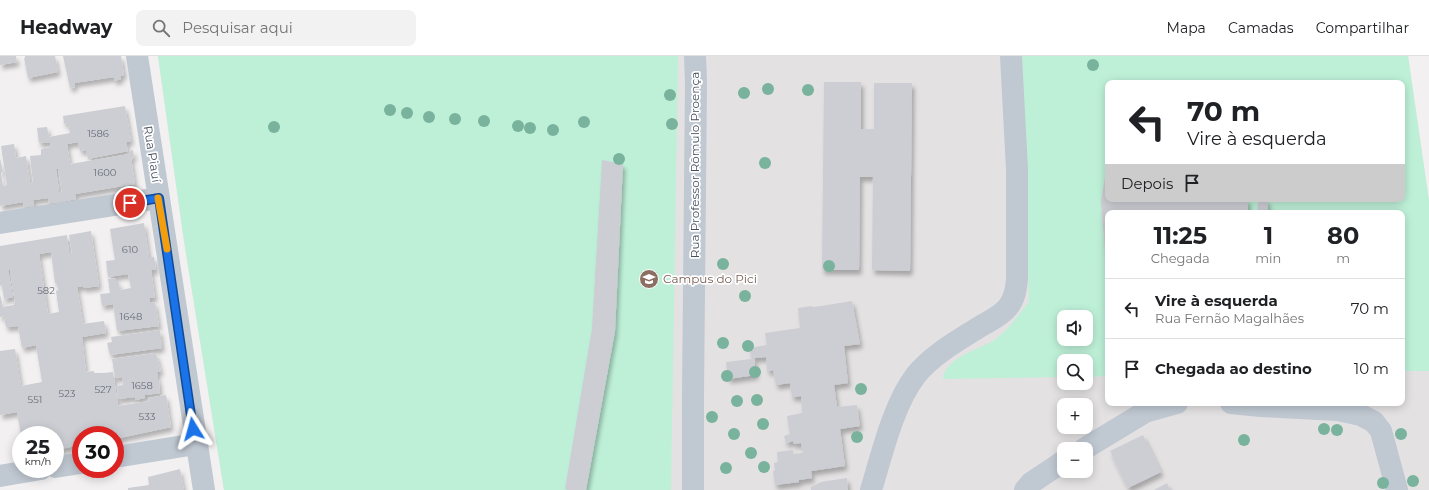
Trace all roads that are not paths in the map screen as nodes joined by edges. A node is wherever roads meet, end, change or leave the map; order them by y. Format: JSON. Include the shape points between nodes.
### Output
{"nodes":[{"id":1,"x":137,"y":56,"type":"edge"},
{"id":2,"x":695,"y":56,"type":"edge"},
{"id":3,"x":1011,"y":56,"type":"edge"},
{"id":4,"x":159,"y":198,"type":"junction"},
{"id":5,"x":0,"y":223,"type":"edge"},
{"id":6,"x":1166,"y":406,"type":"edge"},
{"id":7,"x":1261,"y":406,"type":"edge"},
{"id":8,"x":196,"y":444,"type":"junction"},
{"id":9,"x":1093,"y":444,"type":"edge"},
{"id":10,"x":124,"y":456,"type":"edge"},
{"id":11,"x":1057,"y":465,"type":"edge"},
{"id":12,"x":12,"y":474,"type":"edge"},
{"id":13,"x":0,"y":476,"type":"edge"},
{"id":14,"x":204,"y":490,"type":"edge"},
{"id":15,"x":693,"y":490,"type":"edge"},
{"id":16,"x":870,"y":490,"type":"edge"},
{"id":17,"x":1025,"y":490,"type":"edge"},
{"id":18,"x":1396,"y":490,"type":"edge"}],
"edges":[{"from":1,"to":4,"type":"street","name":"Rua Piauí"},
{"from":2,"to":15,"type":"street","name":"Rua Professor Rômulo Proença"},
{"from":3,"to":16,"type":"street","via":[[1018,169],[1016,293],[1002,314],[931,359],[916,375],[903,395]]},
{"from":4,"to":5,"type":"street"},
{"from":4,"to":8,"type":"street","name":"Rua Piauí"},
{"from":6,"to":9,"type":"street","via":[[1145,412]]},
{"from":7,"to":18,"type":"street","via":[[1338,410],[1361,414],[1374,422],[1381,431]]},
{"from":8,"to":10,"type":"street"},
{"from":8,"to":14,"type":"street","name":"Rua Piauí"},
{"from":11,"to":17,"type":"street","via":[[1030,483]]},
{"from":12,"to":13,"type":"street"}]}
